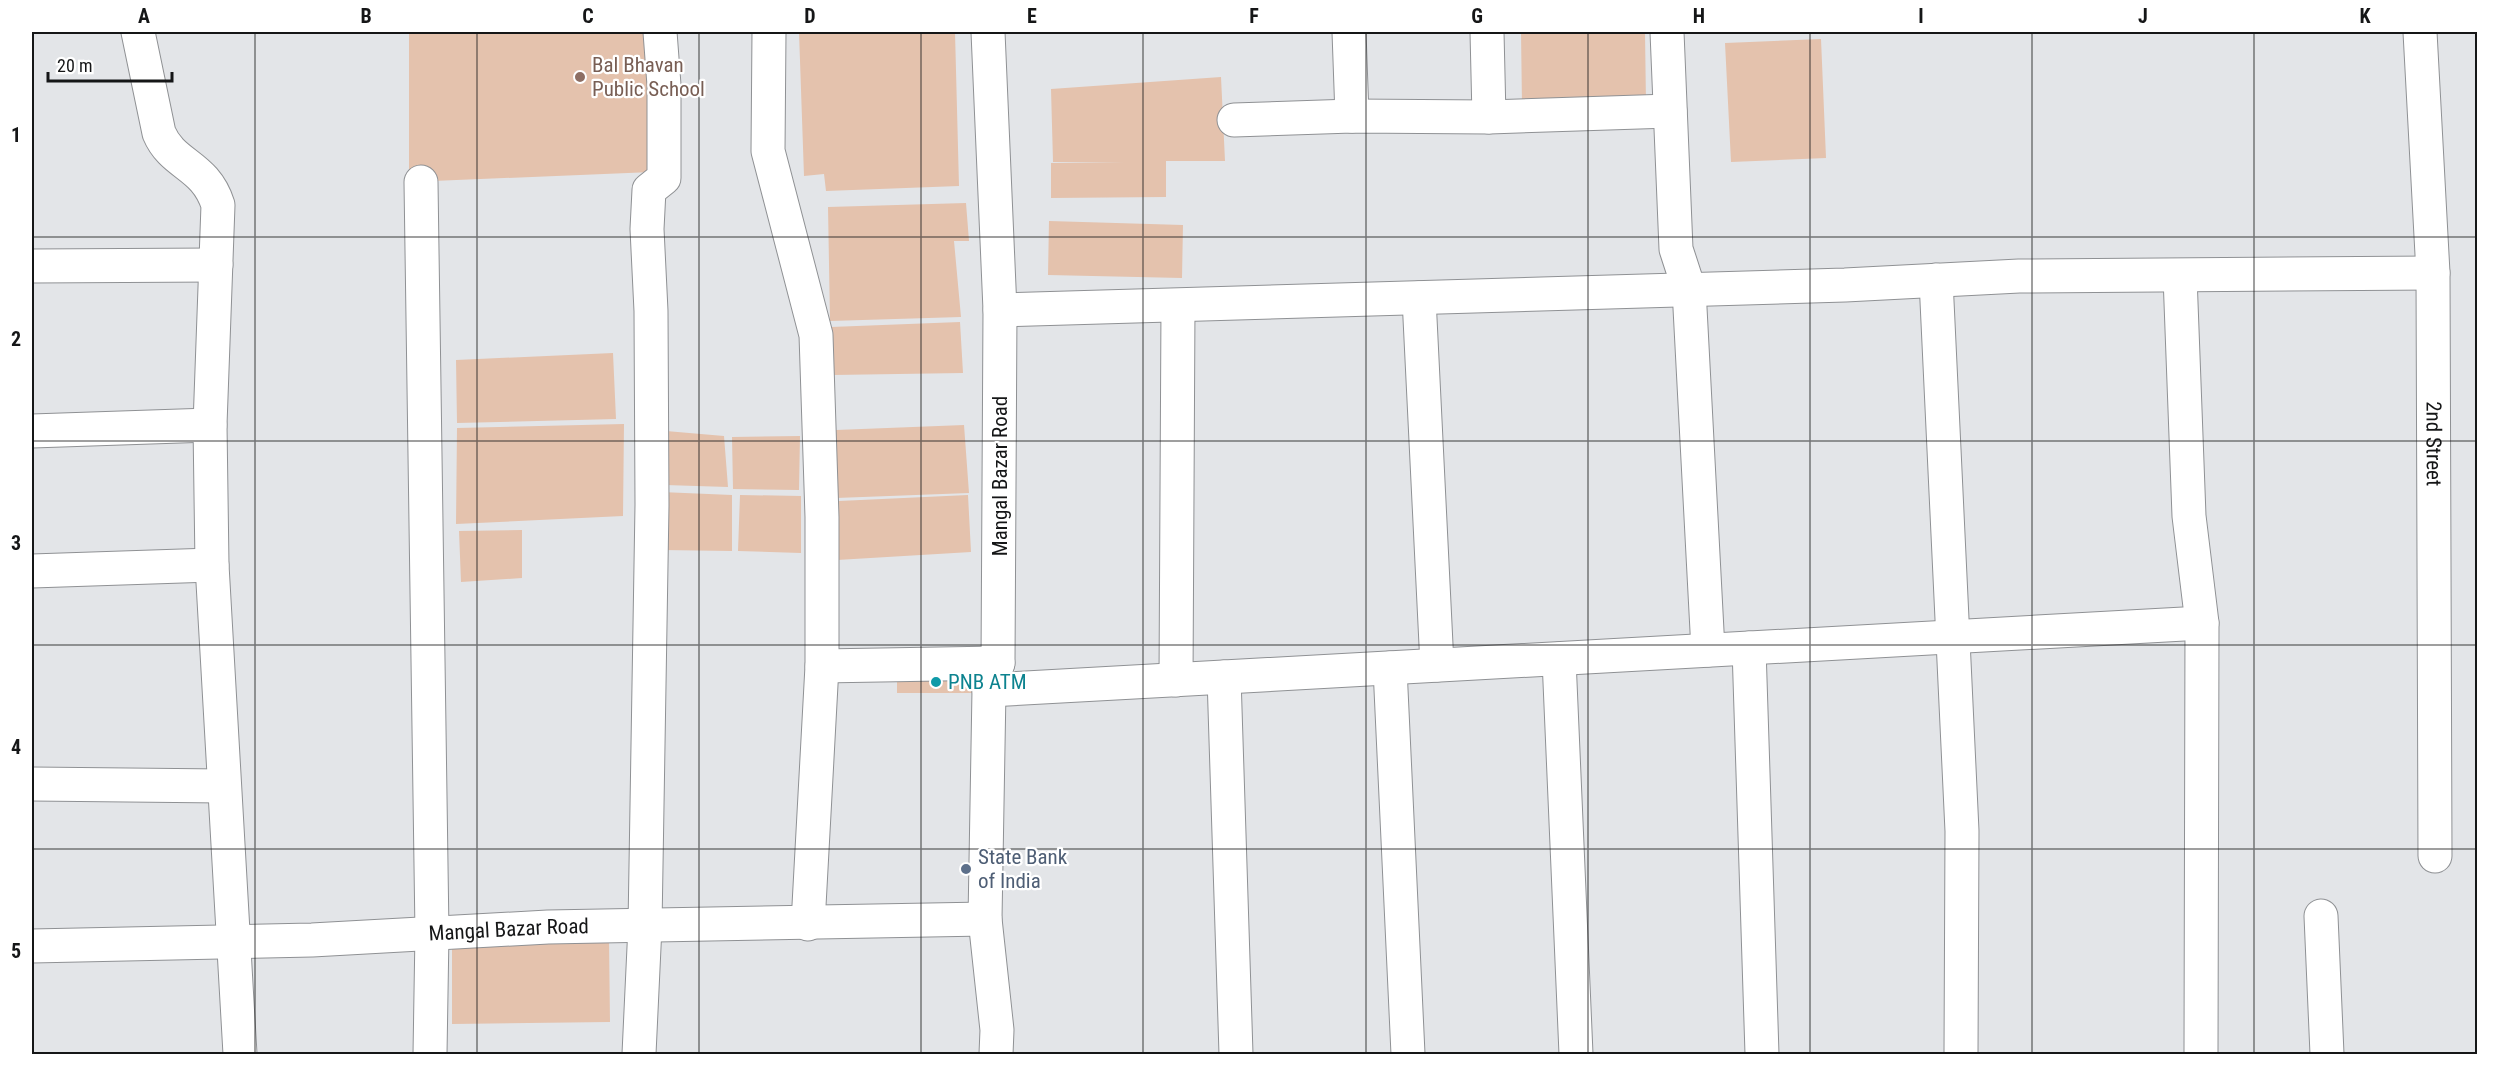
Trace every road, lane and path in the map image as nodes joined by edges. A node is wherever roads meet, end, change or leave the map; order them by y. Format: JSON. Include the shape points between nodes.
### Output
{"nodes":[{"id":1,"x":138,"y":32,"type":"edge"},
{"id":2,"x":660,"y":32,"type":"edge"},
{"id":3,"x":770,"y":32,"type":"edge"},
{"id":4,"x":988,"y":32,"type":"edge"},
{"id":5,"x":1349,"y":32,"type":"edge"},
{"id":6,"x":1487,"y":32,"type":"edge"},
{"id":7,"x":1667,"y":32,"type":"edge"},
{"id":8,"x":2420,"y":32,"type":"edge"},
{"id":9,"x":1670,"y":111,"type":"junction"},
{"id":10,"x":1352,"y":116,"type":"junction"},
{"id":11,"x":1489,"y":117,"type":"junction"},
{"id":12,"x":1234,"y":120,"type":"dead end"},
{"id":13,"x":421,"y":182,"type":"dead end"},
{"id":14,"x":216,"y":265,"type":"junction"},
{"id":15,"x":32,"y":266,"type":"edge"},
{"id":16,"x":2433,"y":273,"type":"junction"},
{"id":17,"x":2180,"y":276,"type":"junction"},
{"id":18,"x":1936,"y":280,"type":"junction"},
{"id":19,"x":1689,"y":289,"type":"junction"},
{"id":20,"x":1419,"y":298,"type":"junction"},
{"id":21,"x":1178,"y":306,"type":"junction"},
{"id":22,"x":1000,"y":310,"type":"junction"},
{"id":23,"x":210,"y":425,"type":"junction"},
{"id":24,"x":32,"y":431,"type":"edge"},
{"id":25,"x":212,"y":565,"type":"junction"},
{"id":26,"x":32,"y":572,"type":"edge"},
{"id":27,"x":2202,"y":623,"type":"junction"},
{"id":28,"x":1952,"y":637,"type":"junction"},
{"id":29,"x":1749,"y":648,"type":"junction"},
{"id":30,"x":1708,"y":650,"type":"junction"},
{"id":31,"x":1559,"y":659,"type":"junction"},
{"id":32,"x":1437,"y":665,"type":"junction"},
{"id":33,"x":822,"y":666,"type":"junction"},
{"id":34,"x":1390,"y":668,"type":"junction"},
{"id":35,"x":994,"y":677,"type":"junction"},
{"id":36,"x":1224,"y":677,"type":"junction"},
{"id":37,"x":1176,"y":680,"type":"junction"},
{"id":38,"x":32,"y":784,"type":"edge"},
{"id":39,"x":223,"y":786,"type":"junction"},
{"id":40,"x":2435,"y":856,"type":"dead end"},
{"id":41,"x":2320,"y":916,"type":"dead end"},
{"id":42,"x":985,"y":919,"type":"junction"},
{"id":43,"x":808,"y":924,"type":"junction"},
{"id":44,"x":645,"y":926,"type":"junction"},
{"id":45,"x":432,"y":933,"type":"junction"},
{"id":46,"x":235,"y":941,"type":"junction"},
{"id":47,"x":32,"y":946,"type":"edge"},
{"id":48,"x":240,"y":1054,"type":"edge"},
{"id":49,"x":430,"y":1054,"type":"edge"},
{"id":50,"x":639,"y":1054,"type":"edge"},
{"id":51,"x":996,"y":1054,"type":"edge"},
{"id":52,"x":1236,"y":1054,"type":"edge"},
{"id":53,"x":1407,"y":1054,"type":"edge"},
{"id":54,"x":1576,"y":1054,"type":"edge"},
{"id":55,"x":1762,"y":1054,"type":"edge"},
{"id":56,"x":1961,"y":1054,"type":"edge"},
{"id":57,"x":2201,"y":1054,"type":"edge"},
{"id":58,"x":2327,"y":1054,"type":"edge"}],
"edges":[{"from":1,"to":14,"type":"street","via":[[164,146],[198,172],[212,188],[218,205]]},
{"from":2,"to":44,"type":"street","via":[[664,178],[649,190],[647,229],[652,505]]},
{"from":3,"to":33,"type":"street","via":[[768,151],[816,335]]},
{"from":4,"to":22,"type":"street","name":"Mangal Bazar Road"},
{"from":5,"to":10,"type":"street"},
{"from":6,"to":11,"type":"street"},
{"from":7,"to":9,"type":"street"},
{"from":8,"to":16,"type":"street","name":"2nd Street"},
{"from":9,"to":11,"type":"street"},
{"from":9,"to":19,"type":"street","via":[[1676,249]]},
{"from":10,"to":11,"type":"street"},
{"from":10,"to":12,"type":"street"},
{"from":13,"to":45,"type":"street"},
{"from":14,"to":15,"type":"street"},
{"from":14,"to":23,"type":"street"},
{"from":16,"to":17,"type":"street"},
{"from":16,"to":40,"type":"street","name":"2nd Street"},
{"from":17,"to":18,"type":"street"},
{"from":17,"to":27,"type":"street","via":[[2189,516]]},
{"from":18,"to":19,"type":"street"},
{"from":18,"to":28,"type":"street"},
{"from":19,"to":20,"type":"street"},
{"from":19,"to":30,"type":"street"},
{"from":20,"to":21,"type":"street"},
{"from":20,"to":32,"type":"street"},
{"from":21,"to":22,"type":"street"},
{"from":21,"to":37,"type":"street"},
{"from":22,"to":35,"type":"street","name":"Mangal Bazar Road"},
{"from":23,"to":24,"type":"street"},
{"from":23,"to":25,"type":"street"},
{"from":25,"to":26,"type":"street"},
{"from":25,"to":39,"type":"street"},
{"from":27,"to":28,"type":"street"},
{"from":27,"to":57,"type":"street"},
{"from":28,"to":29,"type":"street"},
{"from":28,"to":56,"type":"street","via":[[1962,831]]},
{"from":29,"to":30,"type":"street"},
{"from":29,"to":55,"type":"street"},
{"from":30,"to":31,"type":"street"},
{"from":31,"to":32,"type":"street"},
{"from":31,"to":54,"type":"street"},
{"from":32,"to":34,"type":"street"},
{"from":33,"to":35,"type":"street"},
{"from":33,"to":43,"type":"street"},
{"from":34,"to":36,"type":"street"},
{"from":34,"to":53,"type":"street"},
{"from":35,"to":37,"type":"street"},
{"from":35,"to":42,"type":"street","name":"Mangal Bazar Road"},
{"from":36,"to":37,"type":"street"},
{"from":36,"to":52,"type":"street"},
{"from":38,"to":39,"type":"street"},
{"from":39,"to":46,"type":"street"},
{"from":41,"to":58,"type":"street"},
{"from":42,"to":43,"type":"street","name":"Mangal Bazar Road"},
{"from":42,"to":51,"type":"street","name":"Mangal Bazar Road"},
{"from":43,"to":44,"type":"street","name":"Mangal Bazar Road"},
{"from":44,"to":45,"type":"street","name":"Mangal Bazar Road"},
{"from":44,"to":50,"type":"street"},
{"from":45,"to":46,"type":"street","name":"Mangal Bazar Road"},
{"from":45,"to":49,"type":"street"},
{"from":46,"to":47,"type":"street","name":"Mangal Bazar Road"},
{"from":46,"to":48,"type":"street"}]}
